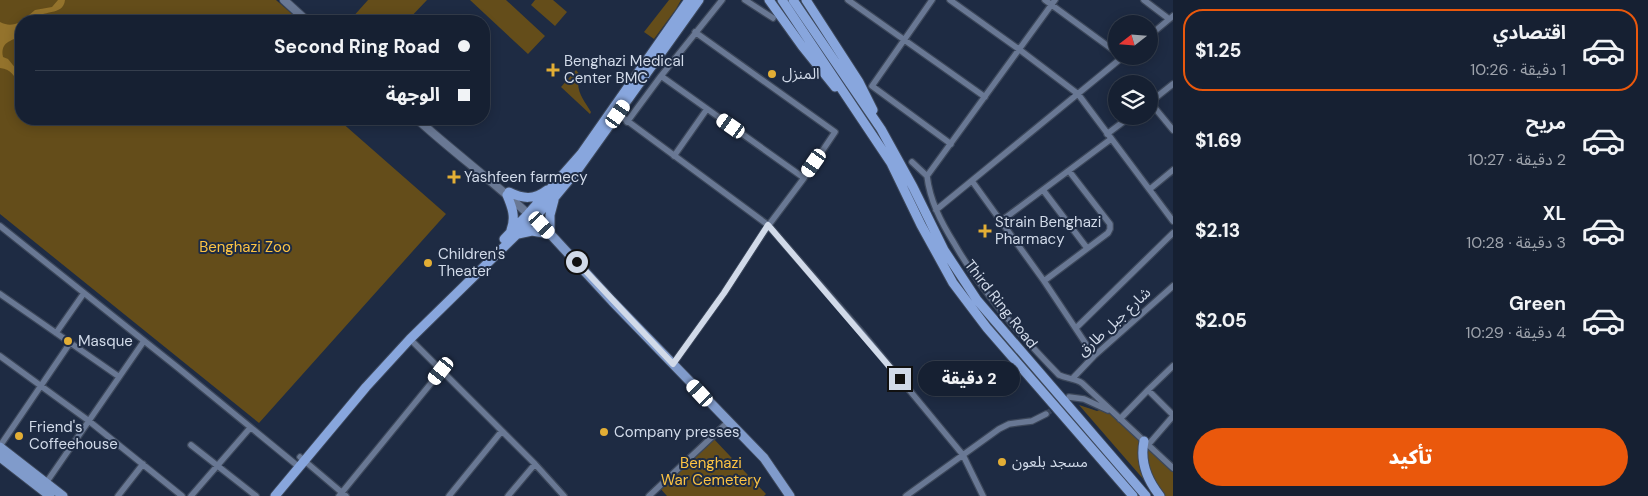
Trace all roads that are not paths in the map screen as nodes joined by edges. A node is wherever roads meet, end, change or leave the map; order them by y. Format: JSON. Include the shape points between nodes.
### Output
{"nodes":[{"id":1,"x":284,"y":0,"type":"edge"},
{"id":2,"x":291,"y":0,"type":"edge"},
{"id":3,"x":689,"y":0,"type":"edge"},
{"id":4,"x":699,"y":0,"type":"edge"},
{"id":5,"x":722,"y":0,"type":"edge"},
{"id":6,"x":745,"y":0,"type":"edge"},
{"id":7,"x":769,"y":0,"type":"edge"},
{"id":8,"x":782,"y":0,"type":"edge"},
{"id":9,"x":793,"y":0,"type":"edge"},
{"id":10,"x":806,"y":0,"type":"edge"},
{"id":11,"x":848,"y":0,"type":"edge"},
{"id":12,"x":932,"y":0,"type":"edge"},
{"id":13,"x":950,"y":0,"type":"edge"},
{"id":14,"x":1045,"y":0,"type":"edge"},
{"id":15,"x":1144,"y":0,"type":"edge"},
{"id":16,"x":1054,"y":3,"type":"edge"},
{"id":17,"x":301,"y":15,"type":"edge"},
{"id":18,"x":308,"y":15,"type":"edge"},
{"id":19,"x":1171,"y":17,"type":"edge"},
{"id":20,"x":773,"y":18,"type":"dead end"},
{"id":21,"x":1158,"y":28,"type":"edge"},
{"id":22,"x":696,"y":32,"type":"junction"},
{"id":23,"x":904,"y":40,"type":"junction"},
{"id":24,"x":1108,"y":46,"type":"edge"},
{"id":25,"x":1020,"y":50,"type":"junction"},
{"id":26,"x":828,"y":60,"type":"junction"},
{"id":27,"x":1113,"y":65,"type":"edge"},
{"id":28,"x":661,"y":76,"type":"junction"},
{"id":29,"x":1173,"y":84,"type":"edge"},
{"id":30,"x":1078,"y":94,"type":"junction"},
{"id":31,"x":1158,"y":95,"type":"edge"},
{"id":32,"x":985,"y":97,"type":"junction"},
{"id":33,"x":852,"y":105,"type":"junction"},
{"id":34,"x":707,"y":109,"type":"junction"},
{"id":35,"x":1158,"y":112,"type":"edge"},
{"id":36,"x":618,"y":114,"type":"junction"},
{"id":37,"x":628,"y":122,"type":"junction"},
{"id":38,"x":424,"y":125,"type":"edge"},
{"id":39,"x":431,"y":125,"type":"edge"},
{"id":40,"x":1122,"y":125,"type":"edge"},
{"id":41,"x":881,"y":128,"type":"junction"},
{"id":42,"x":1173,"y":130,"type":"edge"},
{"id":43,"x":1109,"y":137,"type":"junction"},
{"id":44,"x":951,"y":144,"type":"junction"},
{"id":45,"x":674,"y":156,"type":"junction"},
{"id":46,"x":912,"y":162,"type":"dead end"},
{"id":47,"x":1173,"y":170,"type":"edge"},
{"id":48,"x":1069,"y":171,"type":"junction"},
{"id":49,"x":927,"y":176,"type":"junction"},
{"id":50,"x":804,"y":178,"type":"junction"},
{"id":51,"x":972,"y":181,"type":"junction"},
{"id":52,"x":555,"y":185,"type":"junction"},
{"id":53,"x":1150,"y":189,"type":"junction"},
{"id":54,"x":1043,"y":190,"type":"junction"},
{"id":55,"x":508,"y":193,"type":"junction"},
{"id":56,"x":555,"y":197,"type":"junction"},
{"id":57,"x":936,"y":210,"type":"junction"},
{"id":58,"x":532,"y":215,"type":"junction"},
{"id":59,"x":1001,"y":221,"type":"junction"},
{"id":60,"x":1173,"y":221,"type":"edge"},
{"id":61,"x":768,"y":225,"type":"junction"},
{"id":62,"x":1,"y":229,"type":"edge"},
{"id":63,"x":1173,"y":233,"type":"edge"},
{"id":64,"x":550,"y":234,"type":"junction"},
{"id":65,"x":513,"y":235,"type":"junction"},
{"id":66,"x":1087,"y":248,"type":"junction"},
{"id":67,"x":1044,"y":281,"type":"junction"},
{"id":68,"x":1173,"y":286,"type":"edge"},
{"id":69,"x":84,"y":293,"type":"junction"},
{"id":70,"x":0,"y":294,"type":"edge"},
{"id":71,"x":1076,"y":328,"type":"junction"},
{"id":72,"x":56,"y":333,"type":"junction"},
{"id":73,"x":410,"y":339,"type":"junction"},
{"id":74,"x":144,"y":341,"type":"junction"},
{"id":75,"x":70,"y":343,"type":"junction"},
{"id":76,"x":0,"y":356,"type":"edge"},
{"id":77,"x":1094,"y":356,"type":"junction"},
{"id":78,"x":673,"y":364,"type":"junction"},
{"id":79,"x":1173,"y":366,"type":"edge"},
{"id":80,"x":441,"y":371,"type":"junction"},
{"id":81,"x":118,"y":376,"type":"junction"},
{"id":82,"x":1073,"y":378,"type":"junction"},
{"id":83,"x":42,"y":386,"type":"junction"},
{"id":84,"x":1148,"y":390,"type":"junction"},
{"id":85,"x":1069,"y":397,"type":"dead end"},
{"id":86,"x":1113,"y":412,"type":"junction"},
{"id":87,"x":1046,"y":414,"type":"tunnel mouth"},
{"id":88,"x":1173,"y":415,"type":"edge"},
{"id":89,"x":1120,"y":419,"type":"junction"},
{"id":90,"x":89,"y":421,"type":"junction"},
{"id":91,"x":728,"y":422,"type":"junction"},
{"id":92,"x":250,"y":428,"type":"junction"},
{"id":93,"x":501,"y":432,"type":"junction"},
{"id":94,"x":1146,"y":443,"type":"junction"},
{"id":95,"x":191,"y":445,"type":"dead end"},
{"id":96,"x":0,"y":446,"type":"edge"},
{"id":97,"x":963,"y":455,"type":"junction"},
{"id":98,"x":0,"y":457,"type":"edge"},
{"id":99,"x":300,"y":462,"type":"junction"},
{"id":100,"x":144,"y":464,"type":"junction"},
{"id":101,"x":535,"y":464,"type":"junction"},
{"id":102,"x":218,"y":466,"type":"junction"},
{"id":103,"x":1173,"y":468,"type":"edge"},
{"id":104,"x":41,"y":489,"type":"edge"},
{"id":105,"x":342,"y":495,"type":"edge"},
{"id":106,"x":50,"y":496,"type":"edge"},
{"id":107,"x":63,"y":496,"type":"edge"},
{"id":108,"x":118,"y":496,"type":"edge"},
{"id":109,"x":182,"y":496,"type":"edge"},
{"id":110,"x":191,"y":496,"type":"edge"},
{"id":111,"x":256,"y":496,"type":"edge"},
{"id":112,"x":268,"y":496,"type":"edge"},
{"id":113,"x":275,"y":496,"type":"edge"},
{"id":114,"x":449,"y":496,"type":"edge"},
{"id":115,"x":508,"y":496,"type":"edge"},
{"id":116,"x":564,"y":496,"type":"edge"},
{"id":117,"x":649,"y":496,"type":"edge"},
{"id":118,"x":790,"y":496,"type":"edge"},
{"id":119,"x":906,"y":496,"type":"edge"},
{"id":120,"x":983,"y":496,"type":"edge"},
{"id":121,"x":1133,"y":496,"type":"edge"},
{"id":122,"x":1146,"y":496,"type":"edge"},
{"id":123,"x":1160,"y":496,"type":"edge"}],
"edges":[{"from":1,"to":17,"type":"main road"},
{"from":2,"to":18,"type":"main road"},
{"from":3,"to":52,"type":"highway","via":[[581,154]]},
{"from":4,"to":36,"type":"highway"},
{"from":5,"to":22,"type":"street"},
{"from":6,"to":20,"type":"street"},
{"from":7,"to":33,"type":"highway","via":[[824,74]]},
{"from":8,"to":26,"type":"highway"},
{"from":9,"to":26,"type":"highway"},
{"from":10,"to":41,"type":"highway","via":[[859,82]]},
{"from":11,"to":23,"type":"street"},
{"from":12,"to":23,"type":"street"},
{"from":13,"to":25,"type":"street"},
{"from":14,"to":16,"type":"street"},
{"from":15,"to":19,"type":"street"},
{"from":16,"to":24,"type":"street"},
{"from":16,"to":25,"type":"street"},
{"from":19,"to":21,"type":"street"},
{"from":22,"to":28,"type":"street"},
{"from":22,"to":50,"type":"street","via":[[834,130]]},
{"from":23,"to":32,"type":"street"},
{"from":23,"to":44,"type":"street","via":[[872,86]]},
{"from":25,"to":30,"type":"street"},
{"from":25,"to":32,"type":"street"},
{"from":26,"to":33,"type":"highway","name":"Third Ring Road"},
{"from":26,"to":41,"type":"highway","name":"Third Ring Road"},
{"from":27,"to":30,"type":"street"},
{"from":28,"to":34,"type":"street"},
{"from":28,"to":37,"type":"street"},
{"from":29,"to":31,"type":"street"},
{"from":30,"to":43,"type":"street"},
{"from":30,"to":51,"type":"street"},
{"from":32,"to":44,"type":"street"},
{"from":33,"to":121,"type":"highway","name":"Third Ring Road","via":[[891,163],[953,283]]},
{"from":34,"to":45,"type":"street"},
{"from":34,"to":50,"type":"street"},
{"from":35,"to":42,"type":"street"},
{"from":36,"to":37,"type":"street"},
{"from":36,"to":56,"type":"highway"},
{"from":37,"to":45,"type":"street"},
{"from":38,"to":55,"type":"main road"},
{"from":39,"to":55,"type":"main road"},
{"from":40,"to":43,"type":"street"},
{"from":41,"to":122,"type":"highway","name":"Third Ring Road","via":[[944,250],[977,300]]},
{"from":43,"to":48,"type":"street"},
{"from":43,"to":53,"type":"street"},
{"from":44,"to":49,"type":"street"},
{"from":45,"to":61,"type":"street"},
{"from":46,"to":49,"type":"street"},
{"from":47,"to":53,"type":"street"},
{"from":48,"to":54,"type":"street"},
{"from":48,"to":66,"type":"street","via":[[1110,224],[1108,233]]},
{"from":49,"to":57,"type":"street"},
{"from":50,"to":61,"type":"street"},
{"from":51,"to":57,"type":"street"},
{"from":51,"to":59,"type":"street"},
{"from":52,"to":55,"type":"highway","via":[[530,198]]},
{"from":52,"to":58,"type":"highway"},
{"from":53,"to":60,"type":"street"},
{"from":54,"to":59,"type":"street"},
{"from":54,"to":66,"type":"street"},
{"from":55,"to":58,"type":"main road"},
{"from":55,"to":65,"type":"highway","via":[[514,219]]},
{"from":56,"to":58,"type":"highway"},
{"from":56,"to":64,"type":"highway","via":[[550,215]]},
{"from":57,"to":82,"type":"street","via":[[966,264],[993,301],[1059,375]]},
{"from":58,"to":64,"type":"main road"},
{"from":58,"to":65,"type":"highway"},
{"from":59,"to":67,"type":"street"},
{"from":61,"to":78,"type":"street"},
{"from":61,"to":97,"type":"street"},
{"from":62,"to":69,"type":"street"},
{"from":63,"to":71,"type":"street"},
{"from":64,"to":65,"type":"highway","via":[[532,231]]},
{"from":64,"to":78,"type":"main road"},
{"from":65,"to":73,"type":"highway"},
{"from":65,"to":99,"type":"highway","via":[[395,347],[351,396]]},
{"from":66,"to":67,"type":"street"},
{"from":67,"to":71,"type":"street"},
{"from":68,"to":77,"type":"street","name":"شارع جبل طارق"},
{"from":69,"to":72,"type":"street"},
{"from":69,"to":74,"type":"street"},
{"from":70,"to":72,"type":"street"},
{"from":71,"to":77,"type":"street"},
{"from":72,"to":75,"type":"street"},
{"from":73,"to":80,"type":"street"},
{"from":73,"to":99,"type":"highway"},
{"from":74,"to":81,"type":"street"},
{"from":74,"to":92,"type":"street"},
{"from":75,"to":81,"type":"street"},
{"from":75,"to":83,"type":"street"},
{"from":76,"to":83,"type":"street"},
{"from":77,"to":82,"type":"street","name":"شارع جبل طارق"},
{"from":78,"to":91,"type":"main road"},
{"from":79,"to":84,"type":"street"},
{"from":80,"to":93,"type":"street"},
{"from":80,"to":105,"type":"street"},
{"from":81,"to":90,"type":"street"},
{"from":82,"to":86,"type":"street"},
{"from":83,"to":90,"type":"street"},
{"from":83,"to":96,"type":"street"},
{"from":84,"to":88,"type":"street"},
{"from":84,"to":89,"type":"street"},
{"from":85,"to":86,"type":"street","via":[[1084,399]]},
{"from":86,"to":89,"type":"street"},
{"from":87,"to":97,"type":"street","via":[[1032,421],[1004,426]]},
{"from":88,"to":94,"type":"street"},
{"from":89,"to":94,"type":"street"},
{"from":90,"to":100,"type":"street"},
{"from":90,"to":104,"type":"street"},
{"from":91,"to":117,"type":"street"},
{"from":91,"to":118,"type":"main road","via":[[764,458]]},
{"from":92,"to":99,"type":"street"},
{"from":92,"to":102,"type":"street"},
{"from":93,"to":101,"type":"street"},
{"from":93,"to":114,"type":"street"},
{"from":94,"to":103,"type":"street"},
{"from":94,"to":123,"type":"highway","via":[[1142,453],[1144,467]]},
{"from":95,"to":102,"type":"street"},
{"from":96,"to":104,"type":"main road"},
{"from":97,"to":119,"type":"street"},
{"from":97,"to":120,"type":"street"},
{"from":98,"to":104,"type":"main road"},
{"from":99,"to":105,"type":"street"},
{"from":99,"to":112,"type":"highway"},
{"from":99,"to":113,"type":"highway"},
{"from":100,"to":108,"type":"street"},
{"from":100,"to":109,"type":"street"},
{"from":101,"to":115,"type":"street"},
{"from":101,"to":116,"type":"street"},
{"from":102,"to":110,"type":"street"},
{"from":102,"to":111,"type":"street"},
{"from":104,"to":106,"type":"main road"},
{"from":104,"to":107,"type":"main road"}]}
